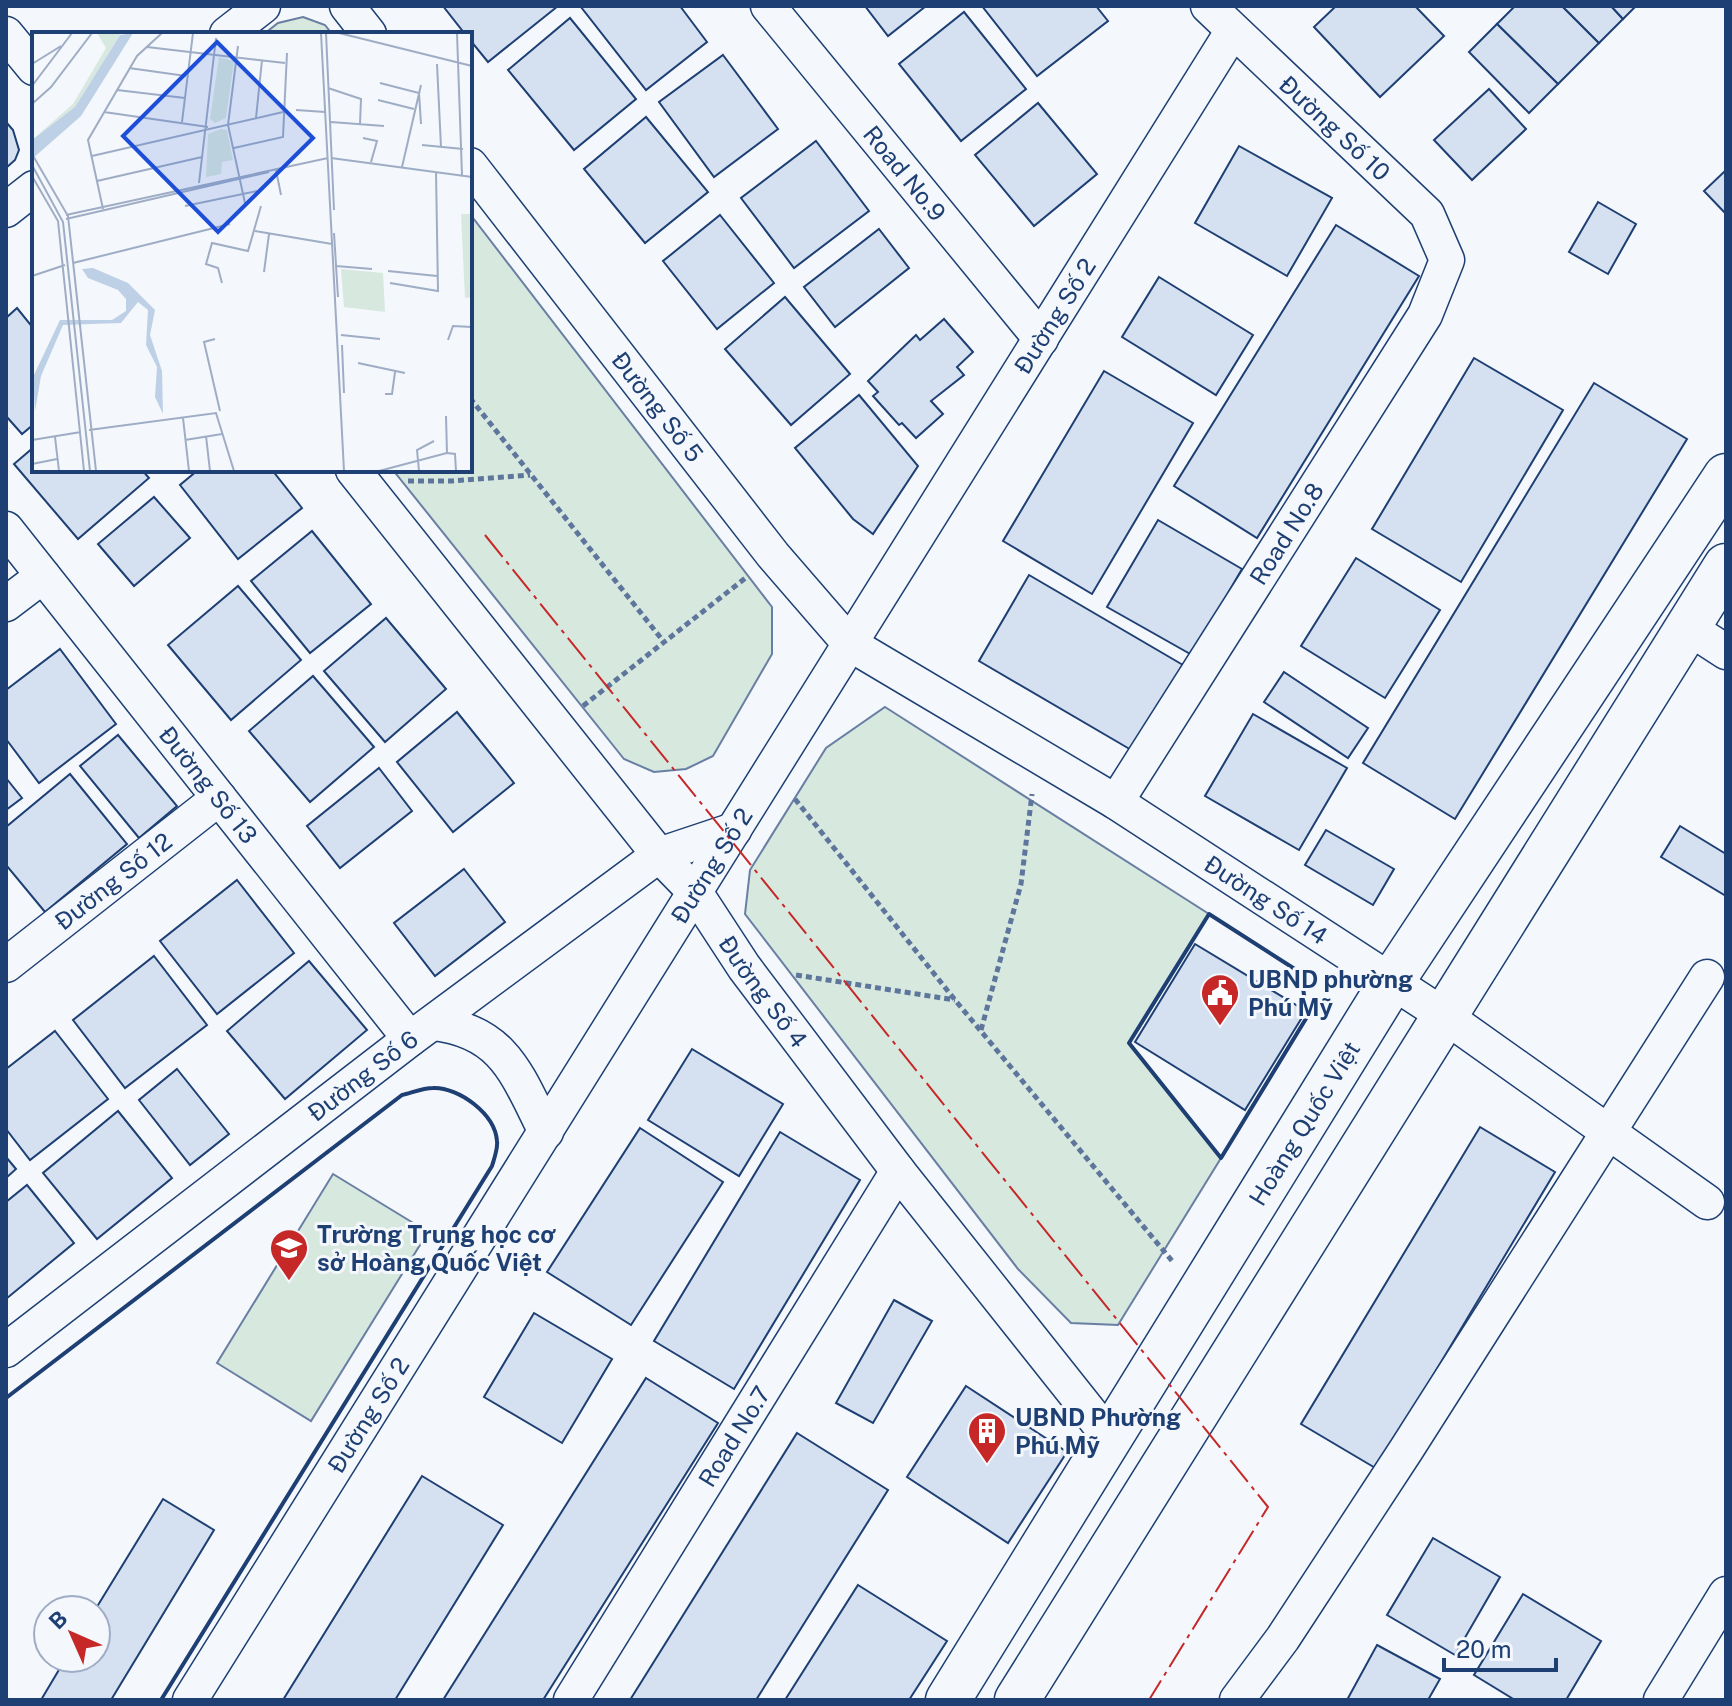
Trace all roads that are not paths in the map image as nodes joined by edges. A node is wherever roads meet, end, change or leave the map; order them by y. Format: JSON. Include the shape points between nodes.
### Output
{"nodes":[{"id":1,"x":263,"y":6,"type":"edge"},
{"id":2,"x":347,"y":6,"type":"edge"},
{"id":3,"x":768,"y":6,"type":"edge"},
{"id":4,"x":1208,"y":6,"type":"edge"},
{"id":5,"x":230,"y":32,"type":"edge"},
{"id":6,"x":367,"y":32,"type":"edge"},
{"id":7,"x":1232,"y":32,"type":"junction"},
{"id":8,"x":6,"y":34,"type":"edge"},
{"id":9,"x":32,"y":66,"type":"edge"},
{"id":10,"x":472,"y":168,"type":"edge"},
{"id":11,"x":32,"y":190,"type":"edge"},
{"id":12,"x":6,"y":210,"type":"edge"},
{"id":13,"x":1447,"y":260,"type":"joint"},
{"id":14,"x":1041,"y":339,"type":"junction"},
{"id":15,"x":357,"y":475,"type":"edge"},
{"id":16,"x":1726,"y":476,"type":"edge"},
{"id":17,"x":6,"y":529,"type":"edge"},
{"id":18,"x":1726,"y":566,"type":"edge"},
{"id":19,"x":43,"y":576,"type":"junction"},
{"id":20,"x":6,"y":604,"type":"edge"},
{"id":21,"x":1686,"y":626,"type":"junction"},
{"id":22,"x":850,"y":644,"type":"junction"},
{"id":23,"x":1726,"y":652,"type":"edge"},
{"id":24,"x":219,"y":798,"type":"junction"},
{"id":25,"x":1116,"y":802,"type":"junction"},
{"id":26,"x":734,"y":830,"type":"junction"},
{"id":27,"x":659,"y":855,"type":"junction"},
{"id":28,"x":695,"y":892,"type":"junction"},
{"id":29,"x":6,"y":965,"type":"edge"},
{"id":30,"x":1707,"y":977,"type":"dead end"},
{"id":31,"x":1392,"y":981,"type":"junction"},
{"id":32,"x":1442,"y":1014,"type":"junction"},
{"id":33,"x":422,"y":1031,"type":"junction"},
{"id":34,"x":1608,"y":1129,"type":"junction"},
{"id":35,"x":546,"y":1132,"type":"junction"},
{"id":36,"x":898,"y":1171,"type":"junction"},
{"id":37,"x":1707,"y":1202,"type":"dead end"},
{"id":38,"x":6,"y":1350,"type":"edge"},
{"id":39,"x":1111,"y":1439,"type":"junction"},
{"id":40,"x":1726,"y":1594,"type":"edge"},
{"id":41,"x":190,"y":1700,"type":"edge"},
{"id":42,"x":571,"y":1700,"type":"edge"},
{"id":43,"x":948,"y":1700,"type":"edge"},
{"id":44,"x":1017,"y":1700,"type":"edge"},
{"id":45,"x":1237,"y":1700,"type":"edge"},
{"id":46,"x":1661,"y":1700,"type":"edge"}],
"edges":[{"from":1,"to":5,"type":"street"},
{"from":2,"to":6,"type":"street"},
{"from":3,"to":14,"type":"street","name":"Road No.9"},
{"from":4,"to":7,"type":"street","name":"Đường Số 10"},
{"from":7,"to":13,"type":"street","name":"Đường Số 10","via":[[1427,214]]},
{"from":7,"to":14,"type":"street","name":"Đường Số 2"},
{"from":8,"to":9,"type":"street"},
{"from":10,"to":22,"type":"street","name":"Đường Số 5","via":[[773,555]]},
{"from":11,"to":12,"type":"street"},
{"from":13,"to":25,"type":"street","name":"Road No.8","via":[[1425,315]]},
{"from":14,"to":22,"type":"street","name":"Đường Số 2"},
{"from":15,"to":27,"type":"street","name":"Đường Số 4"},
{"from":16,"to":31,"type":"main road","name":"Hoàng Quốc Việt"},
{"from":17,"to":19,"type":"street","name":"Đường Số 13"},
{"from":18,"to":21,"type":"main road"},
{"from":19,"to":20,"type":"street"},
{"from":19,"to":24,"type":"street","name":"Đường Số 13"},
{"from":21,"to":23,"type":"street"},
{"from":21,"to":32,"type":"main road"},
{"from":22,"to":25,"type":"street","name":"Đường Số 14"},
{"from":22,"to":26,"type":"street","name":"Đường Số 2"},
{"from":24,"to":29,"type":"street","name":"Đường Số 12"},
{"from":24,"to":33,"type":"street","name":"Đường Số 13"},
{"from":25,"to":31,"type":"street","name":"Đường Số 14"},
{"from":26,"to":27,"type":"street","name":"Đường Số 6"},
{"from":26,"to":28,"type":"street","name":"Đường Số 2"},
{"from":27,"to":28,"type":"street","name":"Đường Số 4"},
{"from":27,"to":33,"type":"street","name":"Đường Số 6"},
{"from":28,"to":35,"type":"street","name":"Đường Số 2"},
{"from":28,"to":36,"type":"street","name":"Đường Số 4","via":[[744,967]]},
{"from":30,"to":34,"type":"street"},
{"from":31,"to":32,"type":"street","name":"Đường Số 14"},
{"from":31,"to":39,"type":"main road","name":"Hoàng Quốc Việt"},
{"from":32,"to":34,"type":"street","name":"Đường Số 14"},
{"from":32,"to":44,"type":"main road"},
{"from":33,"to":35,"type":"street","via":[[461,1027],[484,1038],[510,1060]]},
{"from":33,"to":38,"type":"street","name":"Đường Số 6"},
{"from":34,"to":37,"type":"street","name":"Đường Số 14"},
{"from":34,"to":45,"type":"street","via":[[1406,1450]]},
{"from":35,"to":41,"type":"street","name":"Đường Số 2"},
{"from":36,"to":39,"type":"street","name":"Đường Số 4"},
{"from":36,"to":42,"type":"street","name":"Road No.7"},
{"from":39,"to":43,"type":"main road","name":"Hoàng Quốc Việt"},
{"from":40,"to":46,"type":"street"}]}
